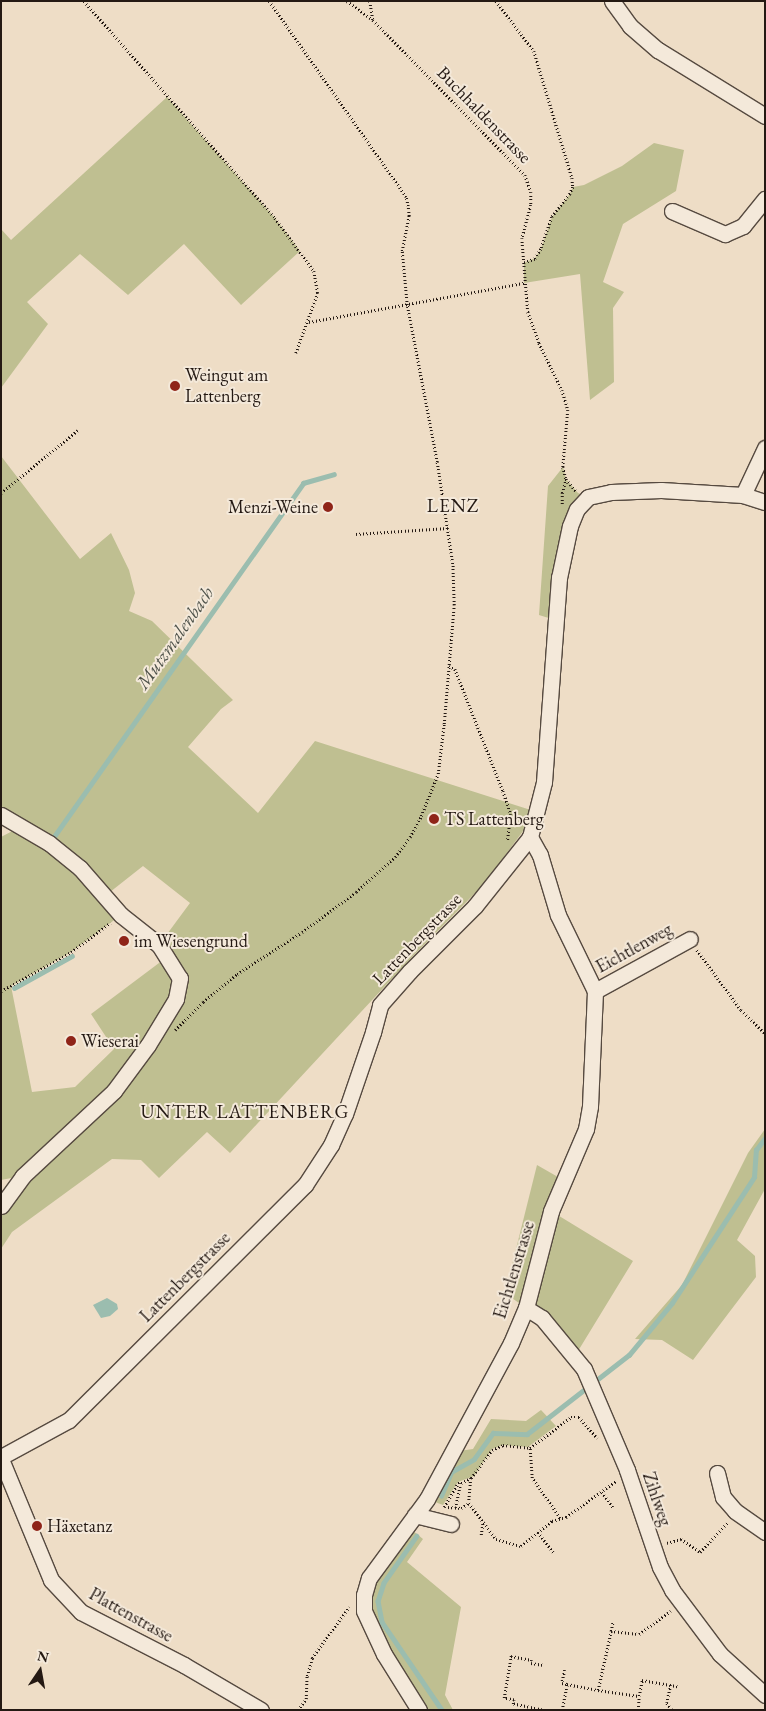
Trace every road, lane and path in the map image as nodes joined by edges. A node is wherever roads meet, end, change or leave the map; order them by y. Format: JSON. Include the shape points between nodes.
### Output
{"nodes":[{"id":1,"x":84,"y":1,"type":"edge"},
{"id":2,"x":269,"y":1,"type":"edge"},
{"id":3,"x":347,"y":1,"type":"edge"},
{"id":4,"x":370,"y":1,"type":"edge"},
{"id":5,"x":496,"y":1,"type":"edge"},
{"id":6,"x":612,"y":1,"type":"edge"},
{"id":7,"x":373,"y":20,"type":"junction"},
{"id":8,"x":765,"y":116,"type":"edge"},
{"id":9,"x":765,"y":199,"type":"edge"},
{"id":10,"x":672,"y":211,"type":"dead end"},
{"id":11,"x":524,"y":263,"type":"junction"},
{"id":12,"x":524,"y":282,"type":"junction"},
{"id":13,"x":407,"y":305,"type":"junction"},
{"id":14,"x":309,"y":322,"type":"junction"},
{"id":15,"x":296,"y":352,"type":"dead end"},
{"id":16,"x":78,"y":430,"type":"dead end"},
{"id":17,"x":765,"y":448,"type":"edge"},
{"id":18,"x":566,"y":479,"type":"dead end"},
{"id":19,"x":1,"y":493,"type":"edge"},
{"id":20,"x":743,"y":495,"type":"junction"},
{"id":21,"x":765,"y":502,"type":"edge"},
{"id":22,"x":448,"y":528,"type":"junction"},
{"id":23,"x":356,"y":534,"type":"dead end"},
{"id":24,"x":449,"y":666,"type":"junction"},
{"id":25,"x":1,"y":815,"type":"edge"},
{"id":26,"x":530,"y":837,"type":"junction"},
{"id":27,"x":512,"y":861,"type":"junction"},
{"id":28,"x":121,"y":914,"type":"junction"},
{"id":29,"x":690,"y":939,"type":"joint"},
{"id":30,"x":1,"y":991,"type":"edge"},
{"id":31,"x":595,"y":991,"type":"junction"},
{"id":32,"x":765,"y":1033,"type":"edge"},
{"id":33,"x":170,"y":1034,"type":"dead end"},
{"id":34,"x":1,"y":1206,"type":"edge"},
{"id":35,"x":526,"y":1308,"type":"junction"},
{"id":36,"x":601,"y":1444,"type":"dead end"},
{"id":37,"x":530,"y":1448,"type":"junction"},
{"id":38,"x":1,"y":1458,"type":"edge"},
{"id":39,"x":717,"y":1473,"type":"dead end"},
{"id":40,"x":471,"y":1478,"type":"junction"},
{"id":41,"x":461,"y":1482,"type":"junction"},
{"id":42,"x":613,"y":1483,"type":"dead end"},
{"id":43,"x":602,"y":1492,"type":"junction"},
{"id":44,"x":469,"y":1503,"type":"junction"},
{"id":45,"x":444,"y":1507,"type":"dead end"},
{"id":46,"x":613,"y":1507,"type":"dead end"},
{"id":47,"x":737,"y":1512,"type":"junction"},
{"id":48,"x":415,"y":1515,"type":"junction"},
{"id":49,"x":560,"y":1518,"type":"junction"},
{"id":50,"x":483,"y":1522,"type":"junction"},
{"id":51,"x":451,"y":1524,"type":"dead end"},
{"id":52,"x":538,"y":1532,"type":"junction"},
{"id":53,"x":765,"y":1532,"type":"edge"},
{"id":54,"x":480,"y":1535,"type":"dead end"},
{"id":55,"x":681,"y":1539,"type":"dead end"},
{"id":56,"x":554,"y":1553,"type":"dead end"},
{"id":57,"x":364,"y":1595,"type":"junction"},
{"id":58,"x":682,"y":1604,"type":"junction"},
{"id":59,"x":612,"y":1621,"type":"dead end"},
{"id":60,"x":611,"y":1630,"type":"junction"},
{"id":61,"x":544,"y":1665,"type":"dead end"},
{"id":62,"x":565,"y":1670,"type":"dead end"},
{"id":63,"x":503,"y":1679,"type":"dead end"},
{"id":64,"x":507,"y":1680,"type":"junction"},
{"id":65,"x":567,"y":1684,"type":"junction"},
{"id":66,"x":671,"y":1685,"type":"junction"},
{"id":67,"x":677,"y":1686,"type":"dead end"},
{"id":68,"x":598,"y":1690,"type":"junction"},
{"id":69,"x":765,"y":1695,"type":"edge"},
{"id":70,"x":639,"y":1696,"type":"junction"},
{"id":71,"x":261,"y":1710,"type":"edge"},
{"id":72,"x":298,"y":1710,"type":"edge"},
{"id":73,"x":419,"y":1710,"type":"edge"},
{"id":74,"x":542,"y":1710,"type":"edge"},
{"id":75,"x":562,"y":1710,"type":"edge"},
{"id":76,"x":638,"y":1710,"type":"edge"},
{"id":77,"x":672,"y":1710,"type":"edge"}],
"edges":[{"from":1,"to":14,"type":"path","via":[[274,218],[305,258],[314,272],[318,293]]},
{"from":2,"to":13,"type":"path","via":[[406,197],[409,216],[402,251]]},
{"from":3,"to":7,"type":"path","name":"Buchhaldenstrasse"},
{"from":4,"to":7,"type":"path"},
{"from":5,"to":11,"type":"path","via":[[534,51],[572,178],[570,194],[552,217],[541,249],[535,258]]},
{"from":6,"to":8,"type":"street","via":[[630,26],[658,50]]},
{"from":7,"to":11,"type":"path","name":"Buchhaldenstrasse","via":[[525,175],[531,192],[531,205],[522,238]]},
{"from":9,"to":10,"type":"street","via":[[743,226],[725,234]]},
{"from":11,"to":12,"type":"path","name":"Buchhaldenstrasse"},
{"from":12,"to":13,"type":"path"},
{"from":12,"to":18,"type":"path","name":"Buchhaldenstrasse","via":[[528,312],[568,410],[563,467]]},
{"from":13,"to":14,"type":"path"},
{"from":13,"to":22,"type":"path"},
{"from":14,"to":15,"type":"path"},
{"from":16,"to":19,"type":"path"},
{"from":17,"to":20,"type":"street"},
{"from":20,"to":21,"type":"street"},
{"from":20,"to":26,"type":"street","name":"Lattenbergstrasse","via":[[661,490],[611,492],[588,497],[577,509],[559,578],[544,782]]},
{"from":22,"to":23,"type":"path"},
{"from":22,"to":24,"type":"path","via":[[454,605]]},
{"from":24,"to":27,"type":"path","via":[[455,670],[504,791],[511,814],[507,847]]},
{"from":24,"to":33,"type":"path","via":[[438,774],[421,816],[400,850],[356,892],[237,974]]},
{"from":25,"to":28,"type":"street","via":[[50,843],[80,868]]},
{"from":26,"to":27,"type":"street","name":"Lattenbergstrasse"},
{"from":26,"to":31,"type":"street","name":"Eichtlenstrasse","via":[[540,855],[558,915]]},
{"from":27,"to":38,"type":"street","name":"Lattenbergstrasse","via":[[475,906],[380,1005],[345,1114],[331,1145],[305,1185],[69,1420]]},
{"from":28,"to":30,"type":"path","via":[[71,952]]},
{"from":28,"to":34,"type":"street","via":[[159,945],[167,957],[180,978],[176,999],[114,1092],[23,1176]]},
{"from":29,"to":31,"type":"street","name":"Eichtlenweg"},
{"from":29,"to":32,"type":"path","name":"Eichtlenweg","via":[[741,1010]]},
{"from":31,"to":35,"type":"street","name":"Eichtlenstrasse","via":[[590,1106],[586,1128],[551,1211]]},
{"from":35,"to":48,"type":"street","name":"Eichtlenstrasse","via":[[500,1364],[427,1499]]},
{"from":35,"to":58,"type":"street","name":"Zihlweg","via":[[542,1318],[584,1369],[627,1470],[660,1567]]},
{"from":36,"to":37,"type":"path","via":[[579,1418],[571,1417]]},
{"from":37,"to":40,"type":"path","via":[[502,1445],[492,1450]]},
{"from":37,"to":49,"type":"path","via":[[532,1478]]},
{"from":38,"to":71,"type":"street","name":"Plattenstrasse","via":[[51,1580],[81,1612],[184,1665]]},
{"from":39,"to":47,"type":"street","via":[[723,1497]]},
{"from":40,"to":41,"type":"path"},
{"from":40,"to":44,"type":"path"},
{"from":41,"to":44,"type":"path","via":[[455,1508]]},
{"from":41,"to":45,"type":"path"},
{"from":42,"to":43,"type":"path"},
{"from":43,"to":46,"type":"path"},
{"from":43,"to":49,"type":"path"},
{"from":44,"to":50,"type":"path"},
{"from":47,"to":53,"type":"street"},
{"from":47,"to":55,"type":"path","via":[[700,1552]]},
{"from":48,"to":51,"type":"street"},
{"from":48,"to":57,"type":"street","name":"Eichtlenstrasse","via":[[369,1578]]},
{"from":49,"to":52,"type":"path"},
{"from":50,"to":52,"type":"path","via":[[496,1539],[521,1546]]},
{"from":50,"to":54,"type":"path"},
{"from":52,"to":56,"type":"path"},
{"from":57,"to":72,"type":"path","via":[[348,1608],[312,1658],[306,1699]]},
{"from":57,"to":73,"type":"street","via":[[364,1610],[384,1654]]},
{"from":58,"to":60,"type":"path","via":[[639,1634]]},
{"from":58,"to":69,"type":"street","name":"Zihlweg","via":[[720,1654]]},
{"from":59,"to":60,"type":"path"},
{"from":60,"to":68,"type":"path"},
{"from":61,"to":64,"type":"path","via":[[511,1656]]},
{"from":62,"to":65,"type":"path","via":[[562,1683]]},
{"from":63,"to":64,"type":"path"},
{"from":64,"to":74,"type":"path","via":[[504,1698],[514,1700],[513,1704]]},
{"from":65,"to":68,"type":"path"},
{"from":65,"to":75,"type":"path"},
{"from":66,"to":67,"type":"path"},
{"from":66,"to":70,"type":"path","via":[[642,1680]]},
{"from":66,"to":77,"type":"path","via":[[667,1703]]},
{"from":68,"to":70,"type":"path"},
{"from":70,"to":76,"type":"path"}]}
